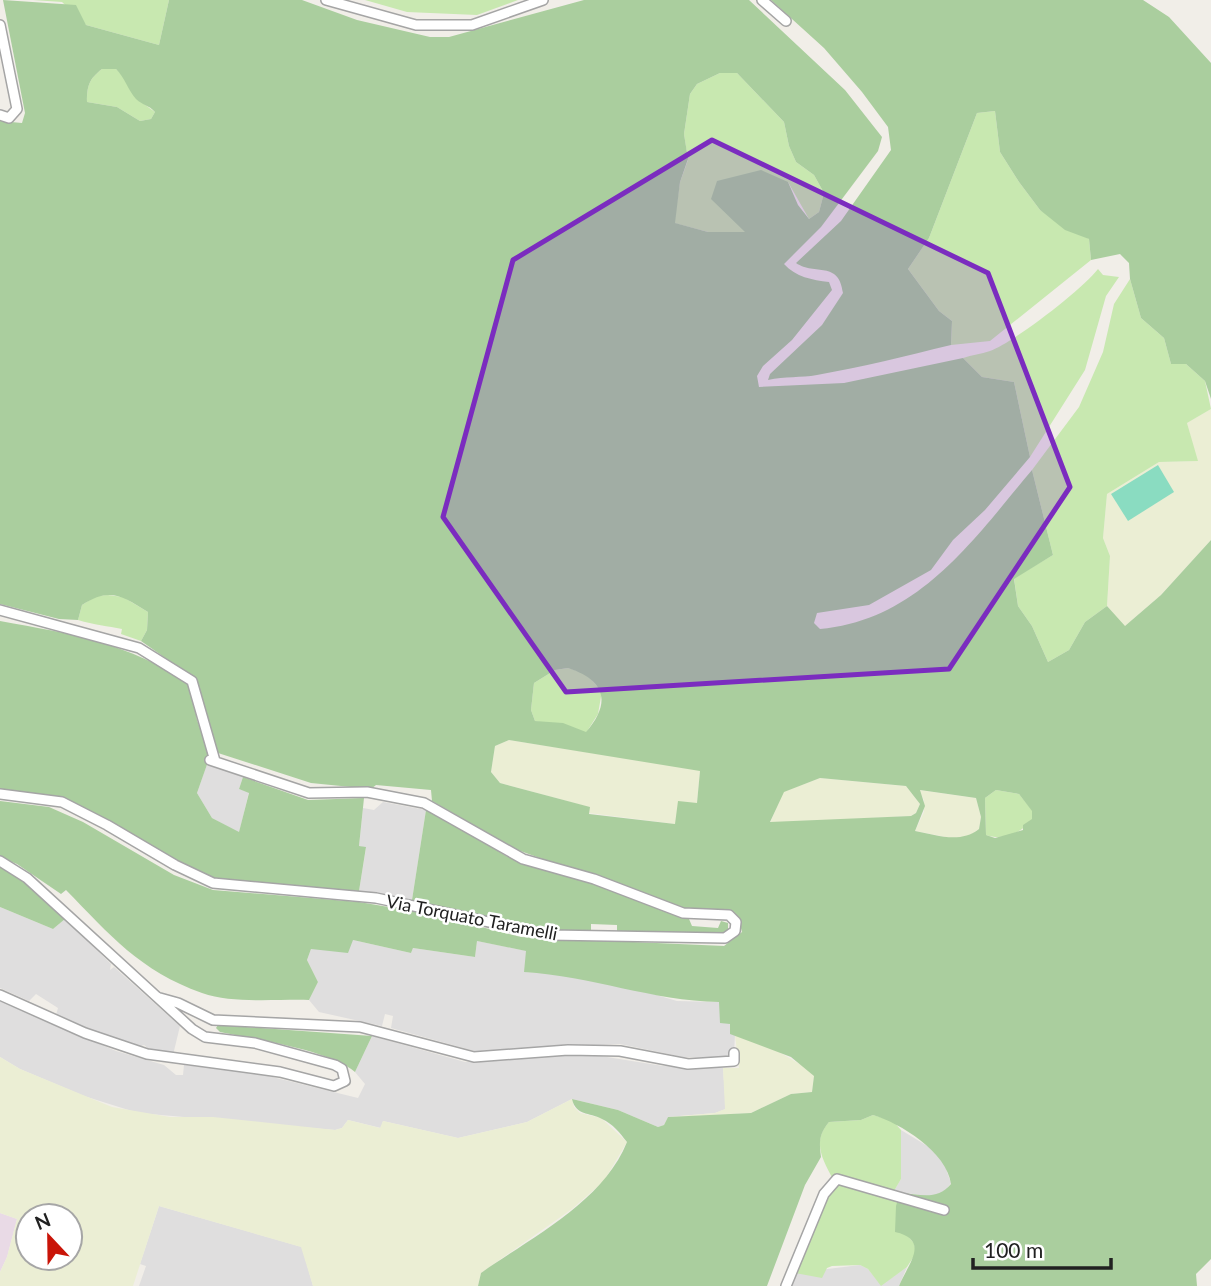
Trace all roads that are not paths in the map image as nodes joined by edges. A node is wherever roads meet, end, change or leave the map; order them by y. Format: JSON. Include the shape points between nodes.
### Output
{"nodes":[{"id":1,"x":326,"y":0,"type":"edge"},
{"id":2,"x":543,"y":0,"type":"edge"},
{"id":3,"x":762,"y":0,"type":"edge"},
{"id":4,"x":786,"y":21,"type":"dead end"},
{"id":5,"x":0,"y":25,"type":"edge"},
{"id":6,"x":0,"y":115,"type":"edge"},
{"id":7,"x":0,"y":610,"type":"edge"},
{"id":8,"x":0,"y":794,"type":"edge"},
{"id":9,"x":0,"y":861,"type":"edge"},
{"id":10,"x":0,"y":995,"type":"edge"},
{"id":11,"x":158,"y":998,"type":"junction"},
{"id":12,"x":213,"y":1020,"type":"junction"},
{"id":13,"x":205,"y":1037,"type":"junction"},
{"id":14,"x":734,"y":1053,"type":"dead end"},
{"id":15,"x":944,"y":1210,"type":"dead end"},
{"id":16,"x":786,"y":1286,"type":"edge"}],
"edges":[{"from":1,"to":2,"type":"street","via":[[416,25],[472,25]]},
{"from":3,"to":4,"type":"street"},
{"from":5,"to":6,"type":"street","via":[[17,109],[9,118]]},
{"from":7,"to":8,"type":"street","name":"Via Torquato Taramelli","via":[[139,648],[192,681],[212,760],[309,793],[368,792],[424,803],[523,859],[594,879],[683,913],[729,915],[736,922],[735,931],[725,938],[550,935],[376,898],[213,883],[62,802]]},
{"from":9,"to":11,"type":"street","via":[[27,878]]},
{"from":10,"to":13,"type":"street","via":[[85,1033],[147,1054],[279,1072],[334,1086],[345,1081],[342,1069],[335,1065],[255,1043]]},
{"from":11,"to":12,"type":"street"},
{"from":11,"to":13,"type":"street"},
{"from":12,"to":13,"type":"street"},
{"from":12,"to":14,"type":"street","via":[[360,1027],[474,1057],[620,1051],[688,1064],[722,1064],[734,1061]]},
{"from":15,"to":16,"type":"street","via":[[837,1180],[824,1194]]}]}
